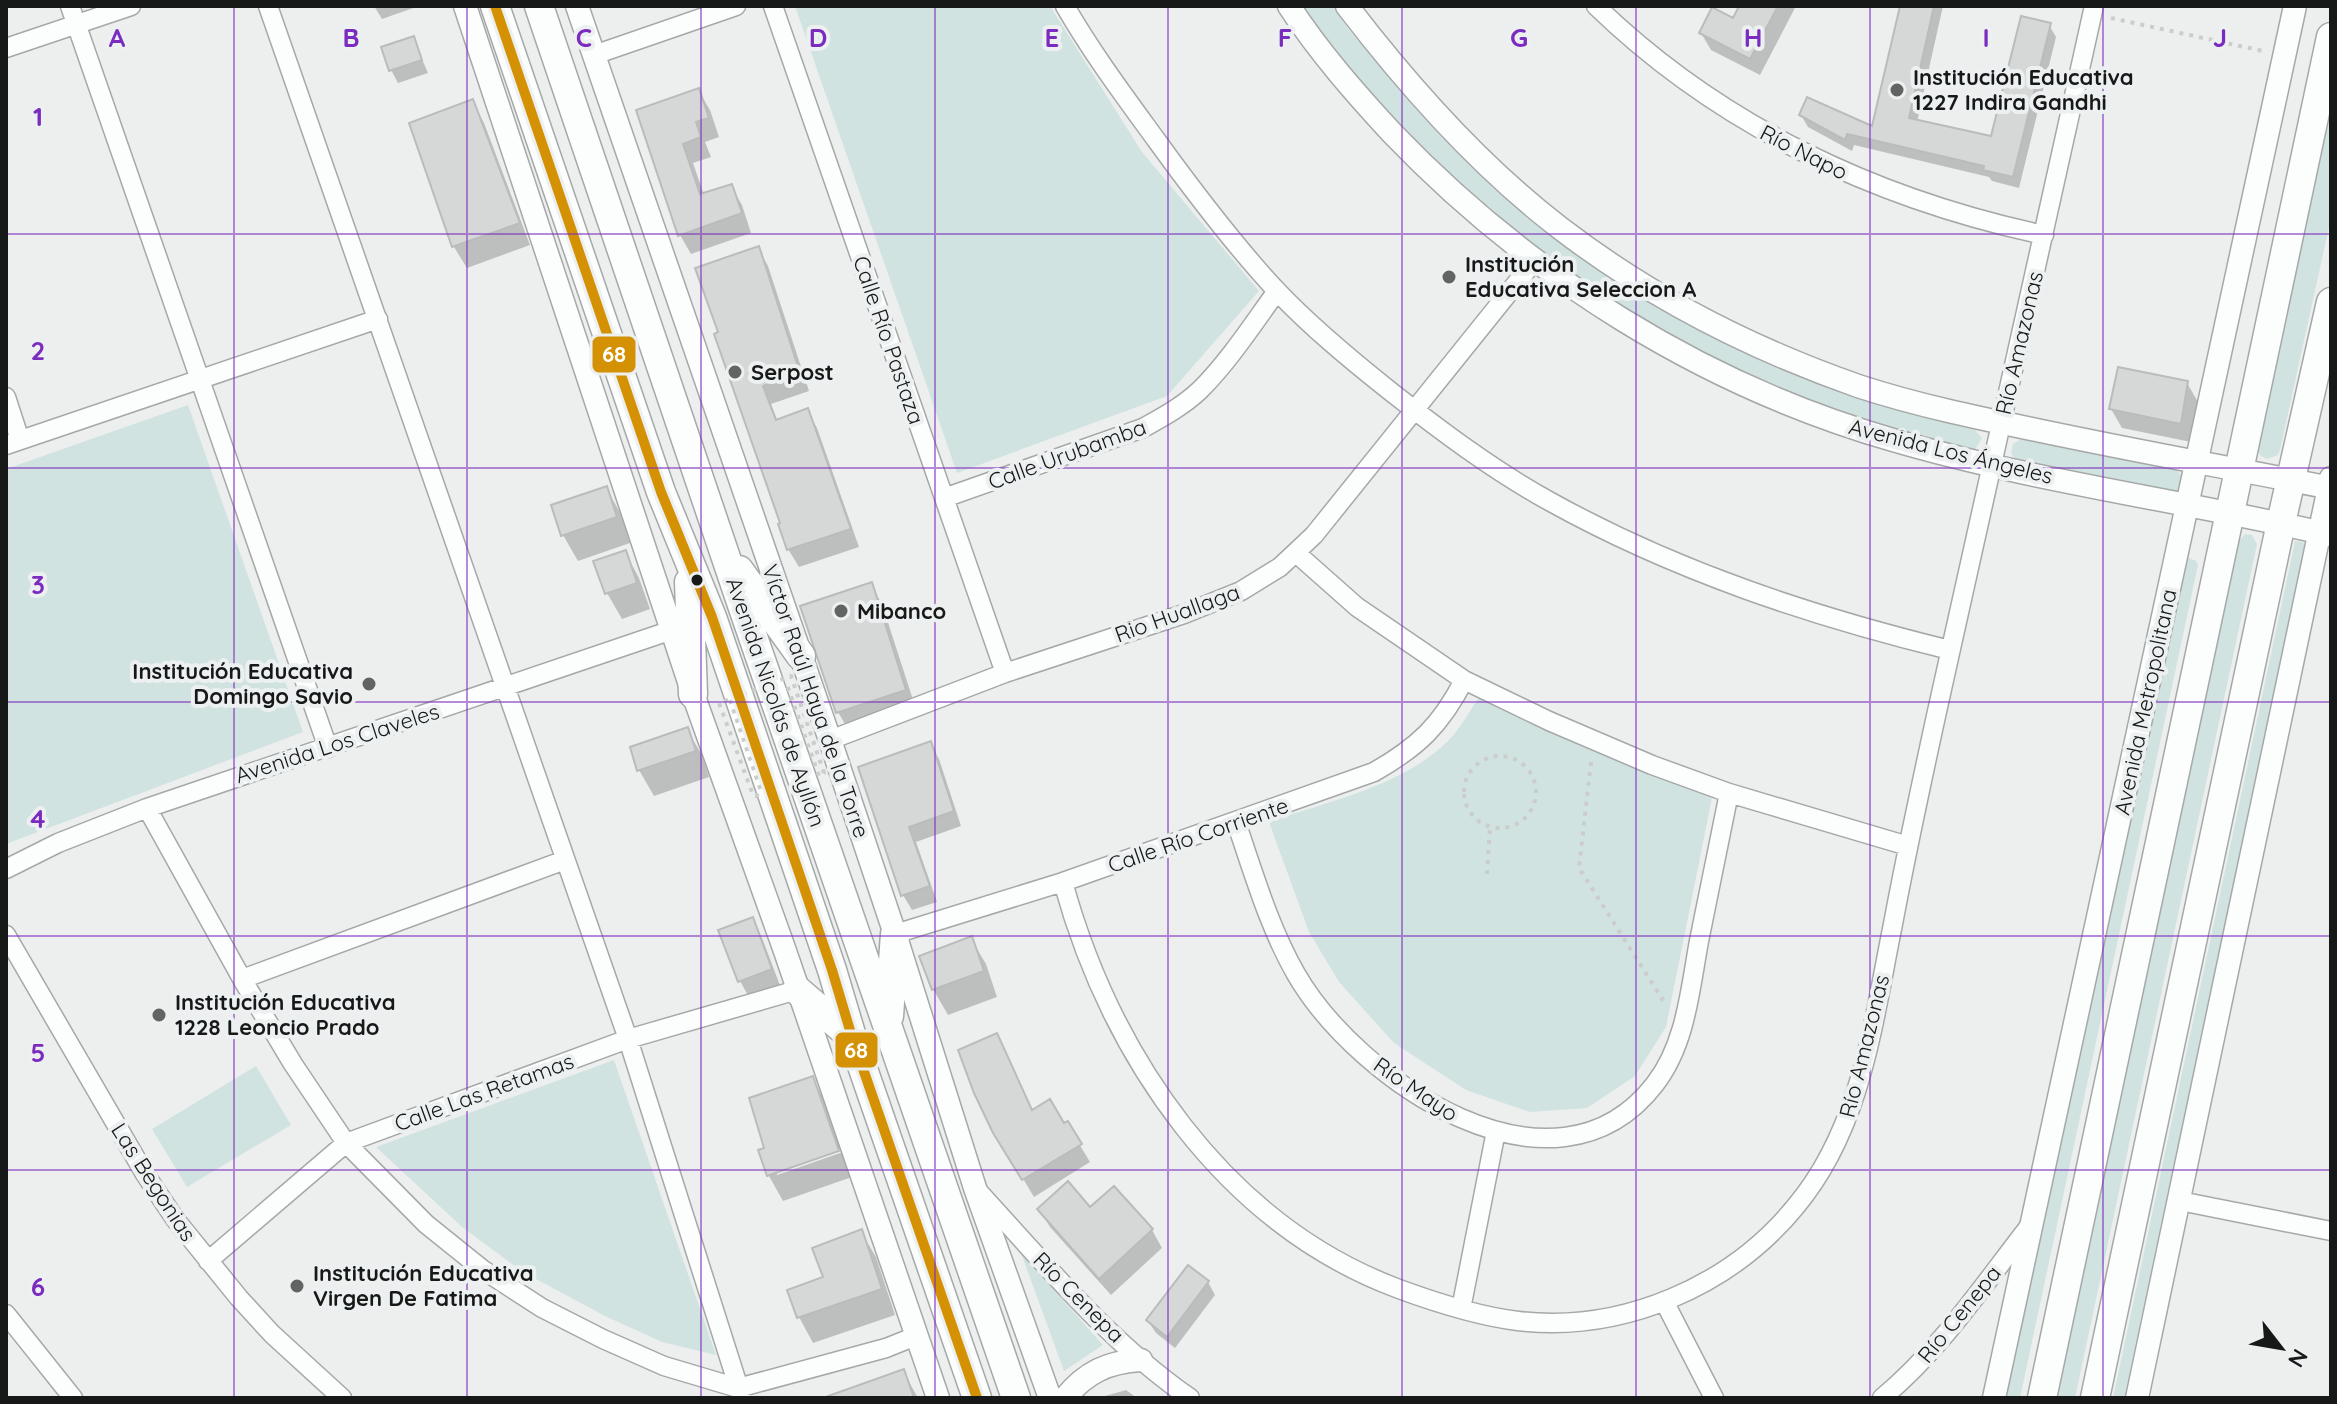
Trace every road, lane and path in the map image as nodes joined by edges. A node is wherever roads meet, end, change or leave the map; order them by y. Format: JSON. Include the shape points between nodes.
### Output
{"nodes":[{"id":1,"x":70,"y":6,"type":"edge"},
{"id":2,"x":131,"y":6,"type":"edge"},
{"id":3,"x":268,"y":6,"type":"edge"},
{"id":4,"x":465,"y":6,"type":"edge"},
{"id":5,"x":495,"y":6,"type":"edge"},
{"id":6,"x":539,"y":6,"type":"edge"},
{"id":7,"x":577,"y":6,"type":"edge"},
{"id":8,"x":736,"y":6,"type":"edge"},
{"id":9,"x":773,"y":6,"type":"edge"},
{"id":10,"x":1065,"y":6,"type":"edge"},
{"id":11,"x":1289,"y":6,"type":"edge"},
{"id":12,"x":1347,"y":6,"type":"edge"},
{"id":13,"x":1596,"y":6,"type":"edge"},
{"id":14,"x":2295,"y":6,"type":"edge"},
{"id":15,"x":2094,"y":10,"type":"edge"},
{"id":16,"x":77,"y":25,"type":"junction"},
{"id":17,"x":2331,"y":37,"type":"edge"},
{"id":18,"x":6,"y":48,"type":"edge"},
{"id":19,"x":594,"y":55,"type":"junction"},
{"id":20,"x":2284,"y":56,"type":"junction"},
{"id":21,"x":2044,"y":235,"type":"junction"},
{"id":22,"x":1535,"y":260,"type":"junction"},
{"id":23,"x":1277,"y":291,"type":"junction"},
{"id":24,"x":2331,"y":302,"type":"edge"},
{"id":25,"x":378,"y":319,"type":"junction"},
{"id":26,"x":200,"y":380,"type":"junction"},
{"id":27,"x":6,"y":397,"type":"edge"},
{"id":28,"x":1414,"y":410,"type":"junction"},
{"id":29,"x":2001,"y":423,"type":"junction"},
{"id":30,"x":13,"y":442,"type":"edge"},
{"id":31,"x":2197,"y":463,"type":"junction"},
{"id":32,"x":1992,"y":465,"type":"junction"},
{"id":33,"x":2238,"y":470,"type":"junction"},
{"id":34,"x":2290,"y":481,"type":"junction"},
{"id":35,"x":2330,"y":485,"type":"edge"},
{"id":36,"x":944,"y":498,"type":"junction"},
{"id":37,"x":2188,"y":506,"type":"junction"},
{"id":38,"x":2229,"y":513,"type":"junction"},
{"id":39,"x":2281,"y":523,"type":"junction"},
{"id":40,"x":2325,"y":533,"type":"edge"},
{"id":41,"x":725,"y":550,"type":"junction"},
{"id":42,"x":1296,"y":553,"type":"junction"},
{"id":43,"x":688,"y":561,"type":"junction"},
{"id":44,"x":672,"y":630,"type":"junction"},
{"id":45,"x":1950,"y":650,"type":"junction"},
{"id":46,"x":801,"y":656,"type":"junction"},
{"id":47,"x":1005,"y":673,"type":"junction"},
{"id":48,"x":1464,"y":680,"type":"junction"},
{"id":49,"x":786,"y":682,"type":"dead end"},
{"id":50,"x":506,"y":687,"type":"junction"},
{"id":51,"x":693,"y":694,"type":"junction"},
{"id":52,"x":730,"y":700,"type":"dead end"},
{"id":53,"x":830,"y":740,"type":"junction"},
{"id":54,"x":328,"y":748,"type":"junction"},
{"id":55,"x":1592,"y":750,"type":"dead end"},
{"id":56,"x":1729,"y":793,"type":"junction"},
{"id":57,"x":147,"y":808,"type":"junction"},
{"id":58,"x":1236,"y":822,"type":"junction"},
{"id":59,"x":1490,"y":826,"type":"junction"},
{"id":60,"x":1908,"y":846,"type":"junction"},
{"id":61,"x":565,"y":860,"type":"junction"},
{"id":62,"x":6,"y":869,"type":"edge"},
{"id":63,"x":1487,"y":874,"type":"dead end"},
{"id":64,"x":1063,"y":882,"type":"junction"},
{"id":65,"x":895,"y":934,"type":"junction"},
{"id":66,"x":6,"y":935,"type":"edge"},
{"id":67,"x":242,"y":979,"type":"junction"},
{"id":68,"x":797,"y":990,"type":"junction"},
{"id":69,"x":1666,"y":1005,"type":"dead end"},
{"id":70,"x":888,"y":1029,"type":"junction"},
{"id":71,"x":852,"y":1037,"type":"junction"},
{"id":72,"x":628,"y":1039,"type":"junction"},
{"id":73,"x":1496,"y":1131,"type":"junction"},
{"id":74,"x":346,"y":1143,"type":"junction"},
{"id":75,"x":975,"y":1188,"type":"junction"},
{"id":76,"x":2180,"y":1201,"type":"junction"},
{"id":77,"x":2031,"y":1224,"type":"junction"},
{"id":78,"x":2331,"y":1231,"type":"edge"},
{"id":79,"x":208,"y":1261,"type":"junction"},
{"id":80,"x":1664,"y":1301,"type":"junction"},
{"id":81,"x":1461,"y":1309,"type":"junction"},
{"id":82,"x":6,"y":1314,"type":"edge"},
{"id":83,"x":916,"y":1336,"type":"junction"},
{"id":84,"x":1141,"y":1360,"type":"junction"},
{"id":85,"x":740,"y":1393,"type":"edge"},
{"id":86,"x":73,"y":1398,"type":"edge"},
{"id":87,"x":342,"y":1398,"type":"edge"},
{"id":88,"x":938,"y":1398,"type":"edge"},
{"id":89,"x":977,"y":1398,"type":"edge"},
{"id":90,"x":1016,"y":1398,"type":"edge"},
{"id":91,"x":1050,"y":1398,"type":"edge"},
{"id":92,"x":1065,"y":1398,"type":"edge"},
{"id":93,"x":1190,"y":1398,"type":"edge"},
{"id":94,"x":1714,"y":1398,"type":"edge"},
{"id":95,"x":1882,"y":1398,"type":"edge"},
{"id":96,"x":1994,"y":1398,"type":"edge"},
{"id":97,"x":2042,"y":1398,"type":"edge"},
{"id":98,"x":2095,"y":1398,"type":"edge"},
{"id":99,"x":2137,"y":1398,"type":"edge"}],
"edges":[{"from":1,"to":16,"type":"street"},
{"from":2,"to":16,"type":"street"},
{"from":3,"to":25,"type":"street"},
{"from":4,"to":44,"type":"street"},
{"from":5,"to":43,"type":"main road","name":"Avenida Nicolás de Ayllón"},
{"from":6,"to":41,"type":"main road","name":"Avenida Nicolás de Ayllón"},
{"from":7,"to":19,"type":"street","name":"Víctor Raúl Haya de la Torre"},
{"from":8,"to":19,"type":"street"},
{"from":9,"to":36,"type":"street","name":"Calle Río Pastaza"},
{"from":10,"to":23,"type":"street","via":[[1196,194]]},
{"from":11,"to":22,"type":"street","name":"Avenida Los Ángeles","via":[[1338,72],[1414,156]]},
{"from":12,"to":29,"type":"street","name":"Avenida Los Ángeles","via":[[1422,97],[1500,176],[1560,228],[1632,278],[1748,342],[1807,367]]},
{"from":13,"to":21,"type":"street","name":"Río Napo","via":[[1699,91],[1795,150],[1891,193]]},
{"from":14,"to":20,"type":"street","name":"Avenida Metropolitana"},
{"from":15,"to":20,"type":"path"},
{"from":15,"to":21,"type":"street","name":"Río Amazonas"},
{"from":16,"to":18,"type":"street"},
{"from":16,"to":26,"type":"street"},
{"from":17,"to":33,"type":"main road","name":"Avenida Metropolitana"},
{"from":19,"to":46,"type":"street","name":"Víctor Raúl Haya de la Torre"},
{"from":20,"to":31,"type":"street","name":"Avenida Metropolitana"},
{"from":21,"to":29,"type":"street","name":"Río Amazonas"},
{"from":22,"to":28,"type":"street","name":"Rio Huallaga"},
{"from":22,"to":32,"type":"street","name":"Avenida Los Ángeles","via":[[1634,327],[1738,382],[1841,424]]},
{"from":23,"to":28,"type":"street"},
{"from":23,"to":36,"type":"street","name":"Calle Urubamba","via":[[1223,364],[1173,412],[1143,428]]},
{"from":24,"to":34,"type":"main road"},
{"from":25,"to":26,"type":"street"},
{"from":25,"to":50,"type":"street"},
{"from":26,"to":30,"type":"street"},
{"from":26,"to":54,"type":"street"},
{"from":27,"to":30,"type":"street"},
{"from":28,"to":42,"type":"street","name":"Rio Huallaga"},
{"from":28,"to":45,"type":"street","via":[[1547,500],[1642,548],[1787,605]]},
{"from":29,"to":31,"type":"street","name":"Avenida Los Ángeles"},
{"from":29,"to":32,"type":"street","name":"Río Amazonas"},
{"from":31,"to":33,"type":"street","name":"Avenida Los Ángeles"},
{"from":31,"to":37,"type":"street","name":"Avenida Metropolitana"},
{"from":32,"to":37,"type":"street","name":"Avenida Los Ángeles"},
{"from":32,"to":45,"type":"street","name":"Río Amazonas"},
{"from":33,"to":34,"type":"street","name":"Avenida Los Ángeles"},
{"from":33,"to":38,"type":"main road","name":"Avenida Metropolitana"},
{"from":34,"to":35,"type":"street","name":"Avenida Los Ángeles"},
{"from":34,"to":39,"type":"main road"},
{"from":35,"to":40,"type":"street"},
{"from":36,"to":47,"type":"street","name":"Calle Río Pastaza"},
{"from":37,"to":38,"type":"street","name":"Avenida Los Ángeles"},
{"from":37,"to":77,"type":"street","name":"Avenida Metropolitana"},
{"from":38,"to":39,"type":"street","name":"Avenida Los Ángeles"},
{"from":38,"to":97,"type":"main road","name":"Avenida Metropolitana"},
{"from":39,"to":40,"type":"street","name":"Avenida Los Ángeles"},
{"from":39,"to":98,"type":"main road"},
{"from":40,"to":76,"type":"street"},
{"from":41,"to":46,"type":"main road"},
{"from":41,"to":70,"type":"main road","name":"Avenida Nicolás de Ayllón"},
{"from":42,"to":47,"type":"street","name":"Rio Huallaga","via":[[1230,596]]},
{"from":42,"to":48,"type":"street","via":[[1357,607]]},
{"from":43,"to":51,"type":"main road"},
{"from":43,"to":71,"type":"main road","name":"Avenida Nicolás de Ayllón","via":[[717,632]]},
{"from":44,"to":50,"type":"street","name":"Avenida Los Claveles"},
{"from":44,"to":51,"type":"street"},
{"from":45,"to":60,"type":"street","name":"Río Amazonas"},
{"from":46,"to":53,"type":"street","name":"Víctor Raúl Haya de la Torre"},
{"from":47,"to":53,"type":"street","name":"Rio Huallaga"},
{"from":48,"to":56,"type":"street","via":[[1652,765]]},
{"from":48,"to":58,"type":"street","name":"Calle Río Corriente","via":[[1430,733],[1403,756],[1374,772]]},
{"from":49,"to":52,"type":"path","bridge":true,"via":[[819,776],[824,773],[791,676],[719,703],[753,795],[760,795]]},
{"from":50,"to":54,"type":"street","name":"Avenida Los Claveles"},
{"from":50,"to":61,"type":"street"},
{"from":51,"to":68,"type":"street"},
{"from":53,"to":65,"type":"street","name":"Víctor Raúl Haya de la Torre"},
{"from":54,"to":57,"type":"street","name":"Avenida Los Claveles"},
{"from":55,"to":69,"type":"path","via":[[1579,868]]},
{"from":56,"to":60,"type":"street"},
{"from":56,"to":73,"type":"street","name":"Río Mayo","via":[[1682,1030],[1654,1085],[1624,1114],[1587,1132],[1551,1139]]},
{"from":57,"to":62,"type":"street","name":"Avenida Los Claveles"},
{"from":57,"to":67,"type":"street"},
{"from":58,"to":64,"type":"street","name":"Calle Río Corriente"},
{"from":58,"to":73,"type":"street","name":"Río Mayo","via":[[1270,921],[1297,976],[1334,1023],[1413,1092],[1461,1120]]},
{"from":59,"to":59,"type":"path","via":[[1519,822],[1536,798],[1529,769],[1517,760],[1488,758],[1467,778],[1468,808]]},
{"from":59,"to":63,"type":"path"},
{"from":60,"to":80,"type":"street","name":"Río Amazonas","via":[[1872,1030],[1853,1104],[1829,1159],[1795,1208],[1752,1250],[1707,1281]]},
{"from":61,"to":67,"type":"street"},
{"from":61,"to":72,"type":"street"},
{"from":64,"to":65,"type":"street","name":"Calle Río Corriente"},
{"from":64,"to":81,"type":"street","name":"Río Amazonas","via":[[1089,964],[1126,1041],[1172,1112],[1227,1175],[1290,1231],[1333,1258],[1389,1286]]},
{"from":65,"to":70,"type":"main road"},
{"from":65,"to":75,"type":"street","name":"Víctor Raúl Haya de la Torre"},
{"from":66,"to":79,"type":"street","name":"Las Begonias","via":[[145,1174]]},
{"from":67,"to":74,"type":"street"},
{"from":68,"to":71,"type":"main road"},
{"from":68,"to":72,"type":"street","name":"Calle Las Retamas"},
{"from":68,"to":83,"type":"street"},
{"from":70,"to":90,"type":"main road","name":"Avenida Nicolás de Ayllón"},
{"from":71,"to":89,"type":"main road","name":"Avenida Nicolás de Ayllón"},
{"from":72,"to":74,"type":"street","name":"Calle Las Retamas"},
{"from":72,"to":85,"type":"street"},
{"from":73,"to":81,"type":"street"},
{"from":74,"to":79,"type":"street","name":"Calle Las Retamas"},
{"from":74,"to":85,"type":"street","via":[[426,1224],[542,1308],[664,1366]]},
{"from":75,"to":84,"type":"street","name":"Río Cenepa"},
{"from":75,"to":91,"type":"street","name":"Víctor Raúl Haya de la Torre"},
{"from":76,"to":78,"type":"street"},
{"from":76,"to":99,"type":"street"},
{"from":77,"to":95,"type":"street","name":"Río Cenepa","via":[[1947,1333]]},
{"from":77,"to":96,"type":"street","name":"Avenida Metropolitana"},
{"from":79,"to":87,"type":"street","name":"Las Begonias","via":[[272,1334]]},
{"from":80,"to":81,"type":"street","name":"Río Amazonas","via":[[1607,1317],[1548,1322]]},
{"from":80,"to":94,"type":"street"},
{"from":82,"to":86,"type":"street"},
{"from":83,"to":85,"type":"street"},
{"from":83,"to":88,"type":"street"},
{"from":84,"to":92,"type":"street","via":[[1098,1368]]},
{"from":84,"to":93,"type":"street","name":"Río Cenepa"}]}
